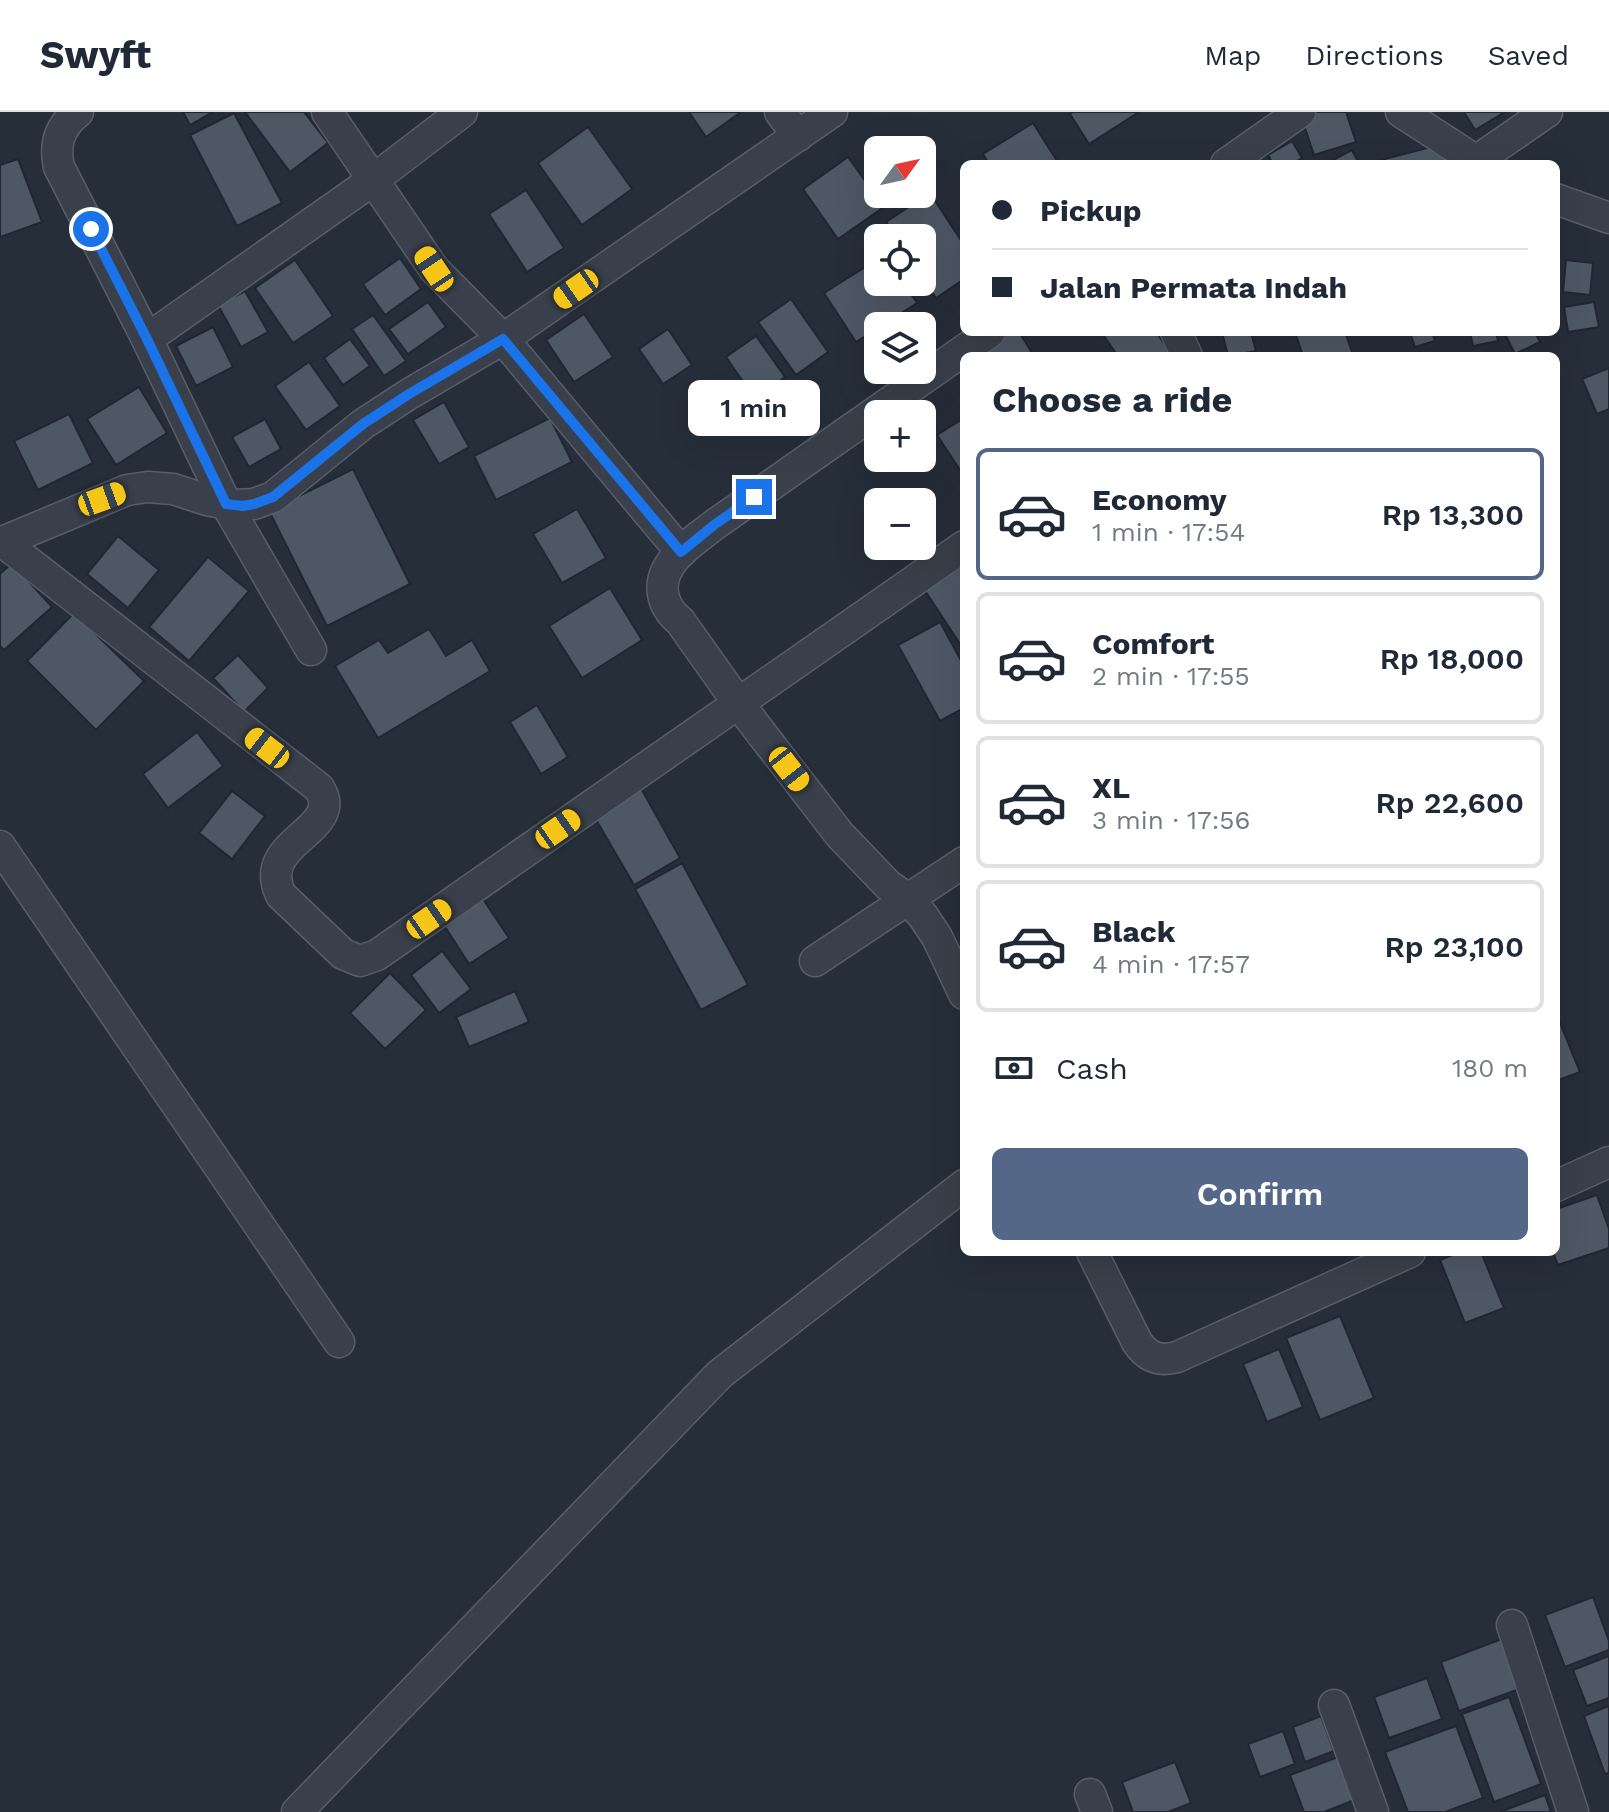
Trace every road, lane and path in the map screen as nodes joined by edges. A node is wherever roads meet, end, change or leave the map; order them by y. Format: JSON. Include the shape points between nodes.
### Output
{"nodes":[{"id":1,"x":78,"y":112,"type":"edge"},
{"id":2,"x":327,"y":112,"type":"edge"},
{"id":3,"x":462,"y":112,"type":"edge"},
{"id":4,"x":780,"y":112,"type":"edge"},
{"id":5,"x":832,"y":112,"type":"edge"},
{"id":6,"x":1401,"y":112,"type":"edge"},
{"id":7,"x":1547,"y":112,"type":"edge"},
{"id":8,"x":1291,"y":114,"type":"edge"},
{"id":9,"x":798,"y":136,"type":"junction"},
{"id":10,"x":1231,"y":160,"type":"edge"},
{"id":11,"x":1475,"y":160,"type":"edge"},
{"id":12,"x":1481,"y":160,"type":"edge"},
{"id":13,"x":373,"y":180,"type":"junction"},
{"id":14,"x":1560,"y":200,"type":"edge"},
{"id":15,"x":1609,"y":218,"type":"edge"},
{"id":16,"x":984,"y":336,"type":"edge"},
{"id":17,"x":147,"y":339,"type":"junction"},
{"id":18,"x":503,"y":339,"type":"junction"},
{"id":19,"x":961,"y":352,"type":"edge"},
{"id":20,"x":960,"y":353,"type":"edge"},
{"id":21,"x":226,"y":504,"type":"junction"},
{"id":22,"x":2,"y":542,"type":"edge"},
{"id":23,"x":960,"y":549,"type":"edge"},
{"id":24,"x":681,"y":552,"type":"junction"},
{"id":25,"x":311,"y":650,"type":"dead end"},
{"id":26,"x":738,"y":703,"type":"junction"},
{"id":27,"x":0,"y":846,"type":"edge"},
{"id":28,"x":960,"y":865,"type":"edge"},
{"id":29,"x":908,"y":899,"type":"junction"},
{"id":30,"x":815,"y":961,"type":"dead end"},
{"id":31,"x":960,"y":986,"type":"edge"},
{"id":32,"x":1609,"y":1162,"type":"edge"},
{"id":33,"x":1560,"y":1184,"type":"edge"},
{"id":34,"x":960,"y":1188,"type":"edge"},
{"id":35,"x":1094,"y":1256,"type":"edge"},
{"id":36,"x":1401,"y":1256,"type":"edge"},
{"id":37,"x":339,"y":1342,"type":"dead end"},
{"id":38,"x":1512,"y":1625,"type":"dead end"},
{"id":39,"x":1334,"y":1705,"type":"dead end"},
{"id":40,"x":297,"y":1812,"type":"edge"},
{"id":41,"x":1373,"y":1812,"type":"edge"},
{"id":42,"x":1573,"y":1812,"type":"edge"}],
"edges":[{"from":1,"to":17,"type":"street","via":[[58,138],[59,167]]},
{"from":2,"to":13,"type":"street"},
{"from":3,"to":13,"type":"street"},
{"from":4,"to":9,"type":"street"},
{"from":5,"to":9,"type":"street"},
{"from":6,"to":11,"type":"street"},
{"from":7,"to":12,"type":"street"},
{"from":8,"to":10,"type":"street"},
{"from":9,"to":18,"type":"street"},
{"from":13,"to":17,"type":"street"},
{"from":13,"to":18,"type":"street","via":[[434,269]]},
{"from":14,"to":15,"type":"street"},
{"from":16,"to":19,"type":"street"},
{"from":17,"to":21,"type":"street"},
{"from":18,"to":21,"type":"street","via":[[363,424],[273,497],[243,506]]},
{"from":18,"to":24,"type":"street"},
{"from":20,"to":24,"type":"street"},
{"from":21,"to":22,"type":"street","via":[[173,489],[127,490]]},
{"from":21,"to":25,"type":"street"},
{"from":22,"to":26,"type":"street","via":[[319,788],[322,814],[280,859],[276,885],[355,960],[374,958]]},
{"from":23,"to":26,"type":"street"},
{"from":24,"to":26,"type":"street","via":[[665,572],[664,599]]},
{"from":26,"to":29,"type":"street","via":[[840,835]]},
{"from":27,"to":37,"type":"street"},
{"from":28,"to":29,"type":"street"},
{"from":29,"to":30,"type":"street"},
{"from":29,"to":31,"type":"street","via":[[937,937]]},
{"from":32,"to":33,"type":"street"},
{"from":34,"to":40,"type":"street","via":[[720,1374]]},
{"from":35,"to":36,"type":"street","via":[[1137,1342],[1161,1360]]},
{"from":38,"to":42,"type":"street"},
{"from":39,"to":41,"type":"street"}]}
